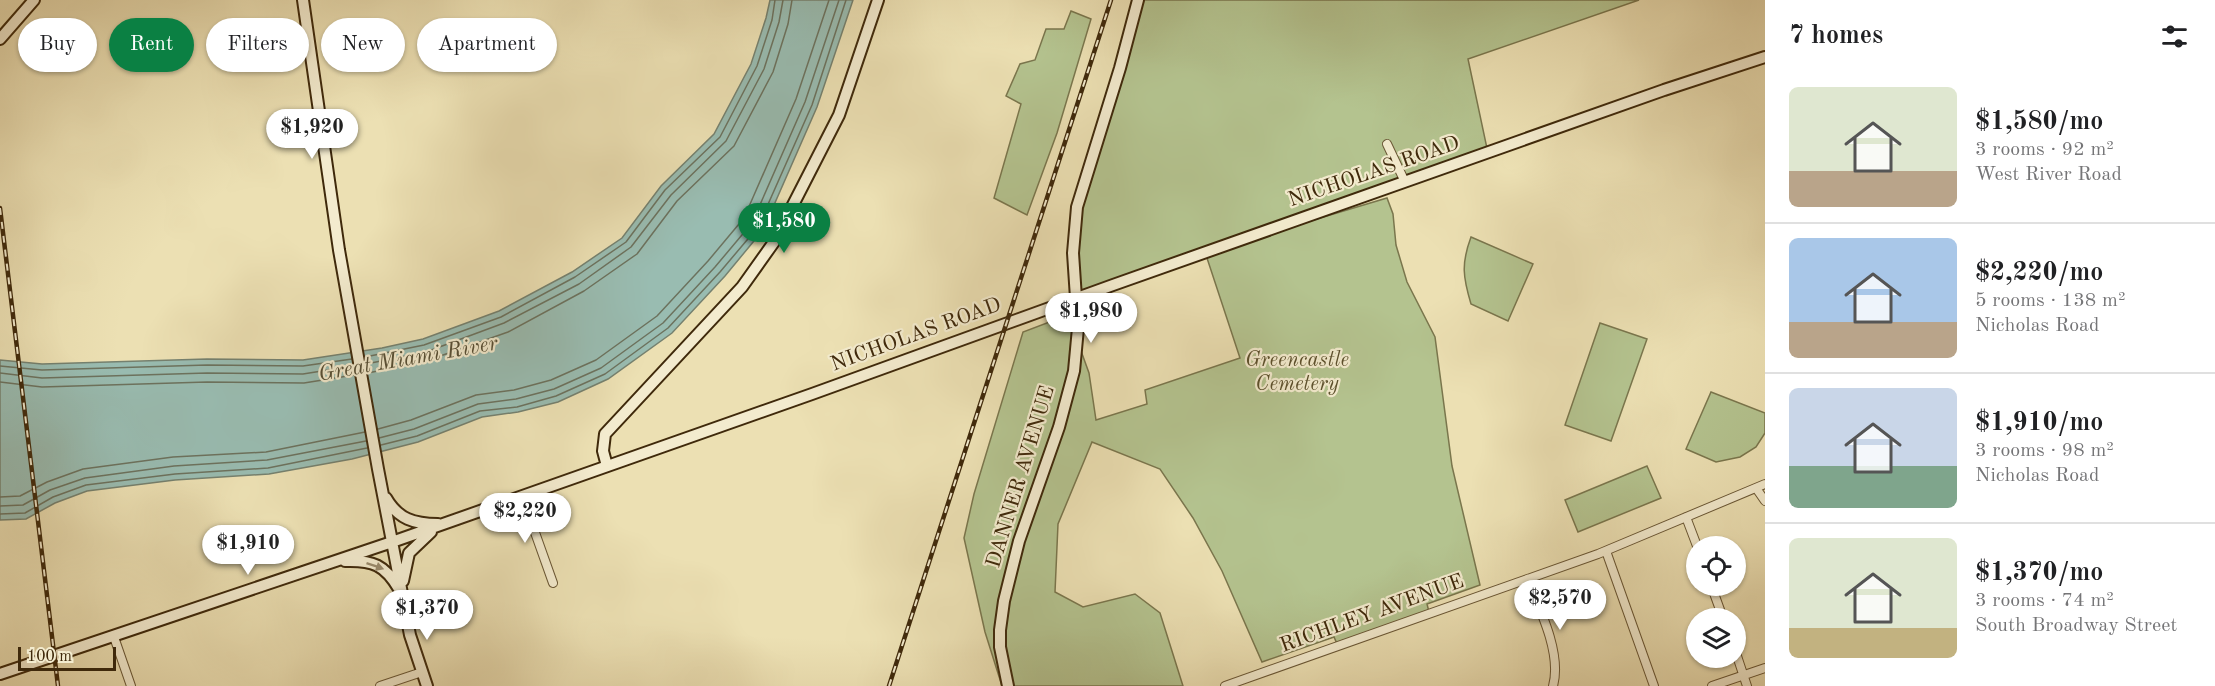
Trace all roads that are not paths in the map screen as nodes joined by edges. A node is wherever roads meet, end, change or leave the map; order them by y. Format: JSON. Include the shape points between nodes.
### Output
{"nodes":[{"id":1,"x":34,"y":0,"type":"edge"},
{"id":2,"x":303,"y":0,"type":"edge"},
{"id":3,"x":878,"y":0,"type":"edge"},
{"id":4,"x":1138,"y":0,"type":"edge"},
{"id":5,"x":0,"y":39,"type":"edge"},
{"id":6,"x":1765,"y":57,"type":"edge"},
{"id":7,"x":1387,"y":144,"type":"dead end"},
{"id":8,"x":1405,"y":182,"type":"junction"},
{"id":9,"x":1076,"y":298,"type":"junction"},
{"id":10,"x":608,"y":466,"type":"junction"},
{"id":11,"x":1765,"y":484,"type":"edge"},
{"id":12,"x":1756,"y":488,"type":"junction"},
{"id":13,"x":522,"y":496,"type":"junction"},
{"id":14,"x":1765,"y":501,"type":"edge"},
{"id":15,"x":391,"y":514,"type":"junction"},
{"id":16,"x":1686,"y":517,"type":"junction"},
{"id":17,"x":444,"y":524,"type":"junction"},
{"id":18,"x":1693,"y":536,"type":"edge"},
{"id":19,"x":392,"y":542,"type":"junction"},
{"id":20,"x":1606,"y":550,"type":"junction"},
{"id":21,"x":334,"y":562,"type":"junction"},
{"id":22,"x":1527,"y":579,"type":"junction"},
{"id":23,"x":553,"y":583,"type":"dead end"},
{"id":24,"x":402,"y":594,"type":"junction"},
{"id":25,"x":114,"y":636,"type":"junction"},
{"id":26,"x":1741,"y":668,"type":"edge"},
{"id":27,"x":1765,"y":668,"type":"edge"},
{"id":28,"x":422,"y":672,"type":"junction"},
{"id":29,"x":0,"y":674,"type":"edge"},
{"id":30,"x":1744,"y":676,"type":"junction"},
{"id":31,"x":131,"y":686,"type":"edge"},
{"id":32,"x":380,"y":686,"type":"edge"},
{"id":33,"x":427,"y":686,"type":"edge"},
{"id":34,"x":1008,"y":686,"type":"edge"},
{"id":35,"x":1225,"y":686,"type":"edge"},
{"id":36,"x":1553,"y":686,"type":"edge"},
{"id":37,"x":1654,"y":686,"type":"edge"},
{"id":38,"x":1712,"y":686,"type":"edge"},
{"id":39,"x":1747,"y":686,"type":"edge"}],
"edges":[{"from":1,"to":5,"type":"street"},
{"from":2,"to":15,"type":"street","via":[[350,314],[382,493]]},
{"from":3,"to":10,"type":"street","via":[[839,115],[774,242],[742,287],[605,434],[603,451]]},
{"from":4,"to":9,"type":"street","name":"DANNER AVENUE","via":[[1077,207],[1073,253]]},
{"from":6,"to":8,"type":"street","name":"NICHOLAS ROAD"},
{"from":7,"to":8,"type":"street"},
{"from":8,"to":9,"type":"street","name":"NICHOLAS ROAD"},
{"from":9,"to":10,"type":"street","name":"NICHOLAS ROAD"},
{"from":9,"to":34,"type":"street","name":"DANNER AVENUE","via":[[1077,351],[1069,394],[1019,541],[1001,621],[1000,647]]},
{"from":10,"to":13,"type":"street","name":"NICHOLAS ROAD"},
{"from":11,"to":12,"type":"street","name":"RICHLEY AVENUE"},
{"from":12,"to":14,"type":"street"},
{"from":12,"to":16,"type":"street","name":"RICHLEY AVENUE"},
{"from":13,"to":17,"type":"street","name":"NICHOLAS ROAD"},
{"from":13,"to":23,"type":"street"},
{"from":15,"to":17,"type":"street"},
{"from":15,"to":19,"type":"street"},
{"from":16,"to":18,"type":"street"},
{"from":16,"to":20,"type":"street","name":"RICHLEY AVENUE"},
{"from":17,"to":19,"type":"street","name":"NICHOLAS ROAD"},
{"from":17,"to":24,"type":"street","via":[[409,553]]},
{"from":19,"to":21,"type":"street","name":"NICHOLAS ROAD"},
{"from":19,"to":24,"type":"street"},
{"from":20,"to":22,"type":"street","name":"RICHLEY AVENUE"},
{"from":20,"to":37,"type":"street"},
{"from":21,"to":24,"type":"street","one_way":true,"via":[[360,561],[383,567]]},
{"from":21,"to":25,"type":"street","name":"NICHOLAS ROAD"},
{"from":22,"to":35,"type":"street","name":"RICHLEY AVENUE"},
{"from":22,"to":36,"type":"street","via":[[1554,653]]},
{"from":24,"to":28,"type":"street"},
{"from":25,"to":29,"type":"street","name":"NICHOLAS ROAD"},
{"from":25,"to":31,"type":"street"},
{"from":26,"to":30,"type":"street"},
{"from":27,"to":30,"type":"street"},
{"from":28,"to":32,"type":"street"},
{"from":28,"to":33,"type":"street"},
{"from":30,"to":38,"type":"street"},
{"from":30,"to":39,"type":"street"}]}
